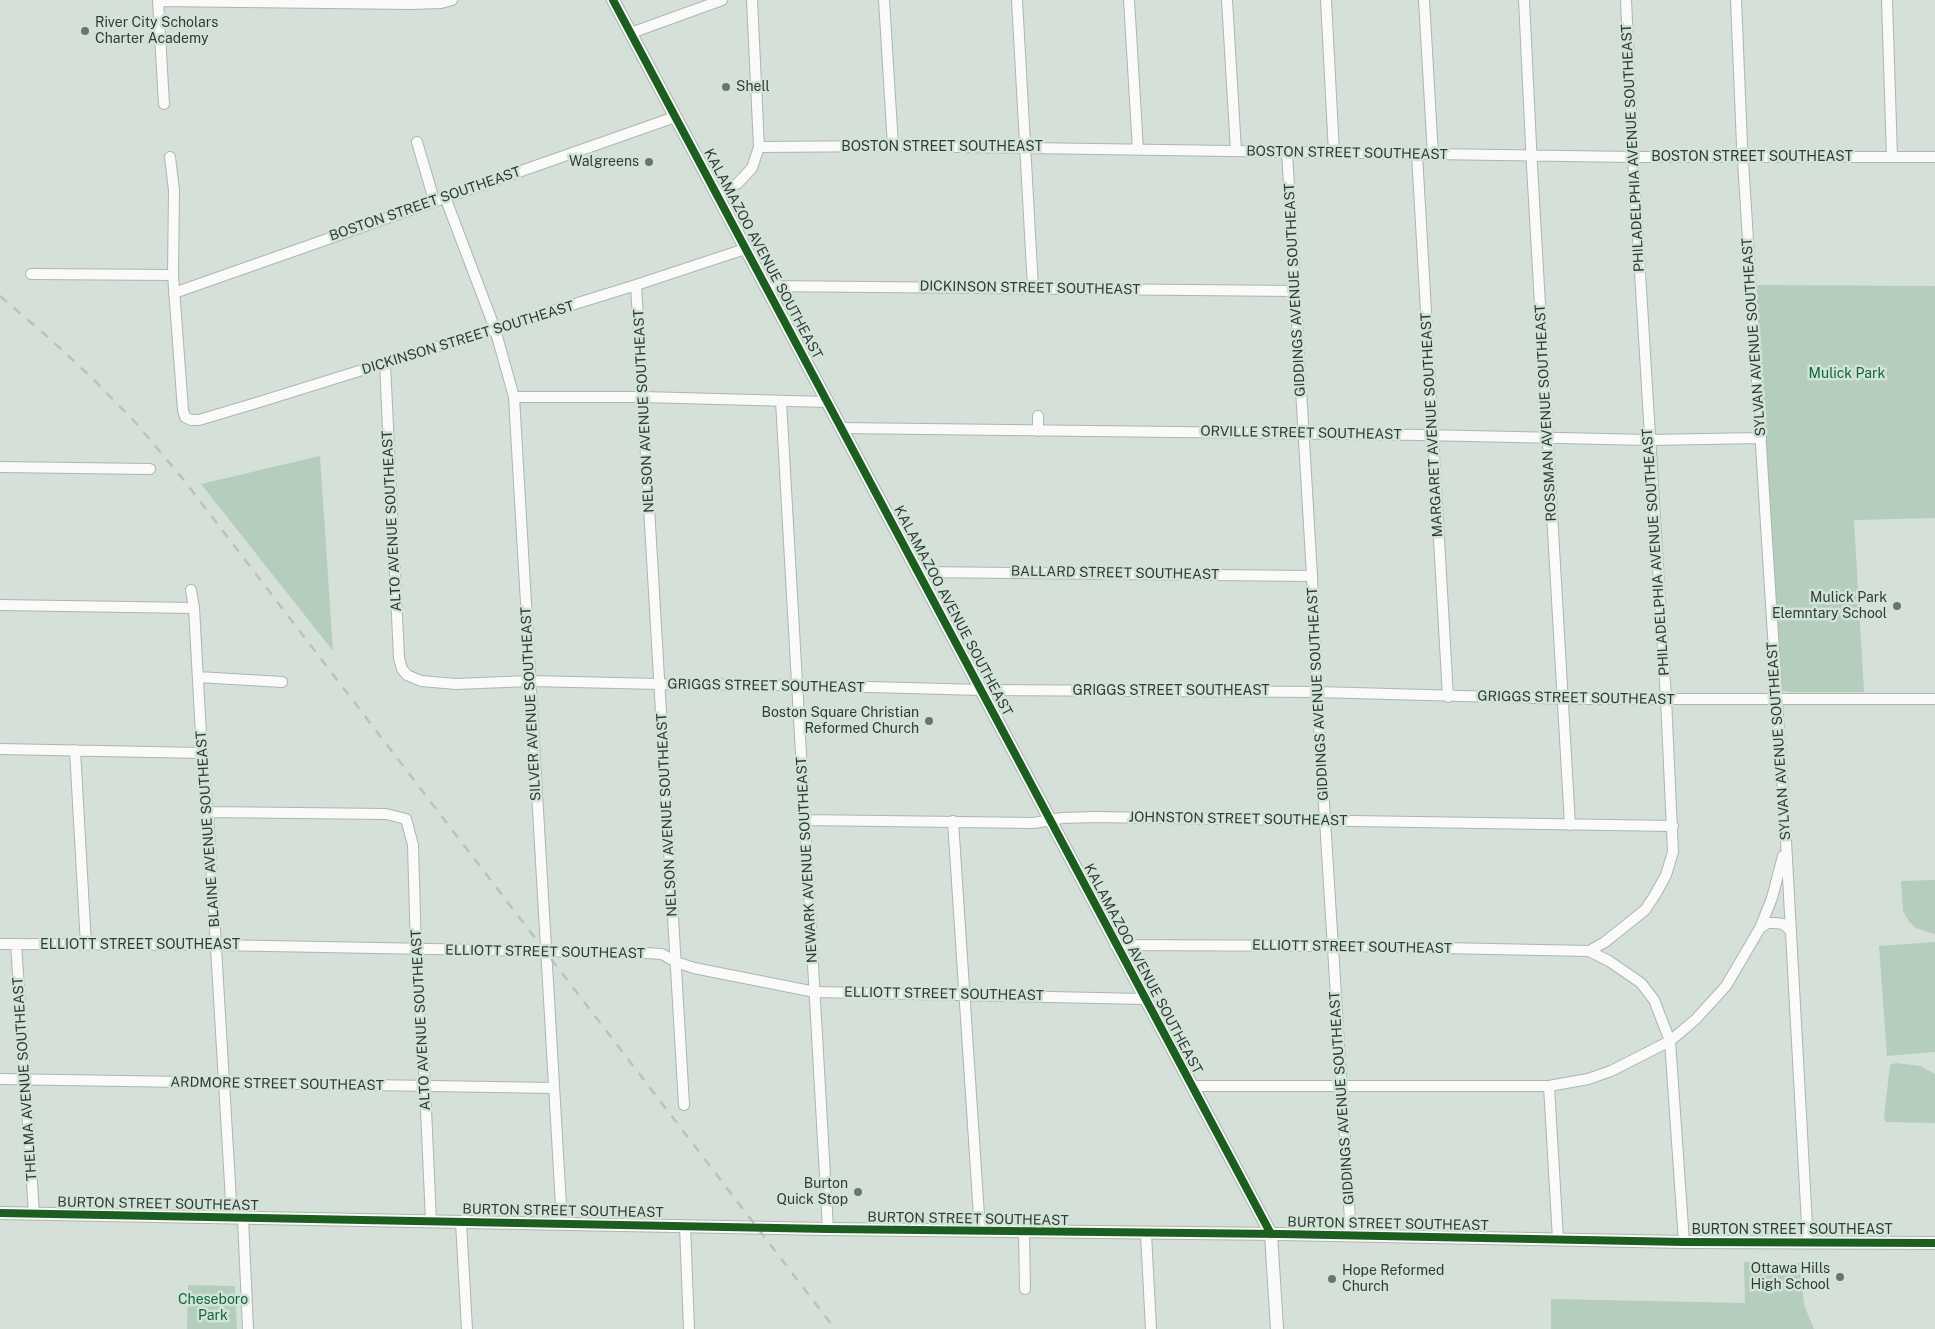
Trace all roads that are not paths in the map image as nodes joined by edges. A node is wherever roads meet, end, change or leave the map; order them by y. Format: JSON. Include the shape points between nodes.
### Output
{"nodes":[{"id":1,"x":452,"y":0,"type":"edge"},
{"id":2,"x":613,"y":0,"type":"edge"},
{"id":3,"x":722,"y":0,"type":"edge"},
{"id":4,"x":752,"y":0,"type":"edge"},
{"id":5,"x":884,"y":0,"type":"edge"},
{"id":6,"x":1017,"y":0,"type":"edge"},
{"id":7,"x":1129,"y":0,"type":"edge"},
{"id":8,"x":1227,"y":0,"type":"edge"},
{"id":9,"x":1326,"y":0,"type":"edge"},
{"id":10,"x":1424,"y":0,"type":"edge"},
{"id":11,"x":1524,"y":0,"type":"edge"},
{"id":12,"x":1626,"y":0,"type":"edge"},
{"id":13,"x":1736,"y":0,"type":"edge"},
{"id":14,"x":1887,"y":0,"type":"edge"},
{"id":15,"x":158,"y":1,"type":"edge"},
{"id":16,"x":631,"y":33,"type":"junction"},
{"id":17,"x":164,"y":104,"type":"dead end"},
{"id":18,"x":675,"y":117,"type":"junction"},
{"id":19,"x":417,"y":142,"type":"dead end"},
{"id":20,"x":893,"y":146,"type":"junction"},
{"id":21,"x":759,"y":147,"type":"junction"},
{"id":22,"x":1026,"y":148,"type":"junction"},
{"id":23,"x":1138,"y":150,"type":"junction"},
{"id":24,"x":1236,"y":151,"type":"junction"},
{"id":25,"x":1287,"y":152,"type":"junction"},
{"id":26,"x":1334,"y":153,"type":"junction"},
{"id":27,"x":1417,"y":154,"type":"junction"},
{"id":28,"x":1433,"y":155,"type":"junction"},
{"id":29,"x":1531,"y":156,"type":"junction"},
{"id":30,"x":170,"y":157,"type":"dead end"},
{"id":31,"x":1633,"y":157,"type":"junction"},
{"id":32,"x":1743,"y":157,"type":"junction"},
{"id":33,"x":1892,"y":157,"type":"junction"},
{"id":34,"x":1935,"y":157,"type":"edge"},
{"id":35,"x":718,"y":195,"type":"junction"},
{"id":36,"x":445,"y":197,"type":"junction"},
{"id":37,"x":434,"y":200,"type":"junction"},
{"id":38,"x":745,"y":249,"type":"junction"},
{"id":39,"x":31,"y":274,"type":"dead end"},
{"id":40,"x":173,"y":275,"type":"junction"},
{"id":41,"x":636,"y":285,"type":"junction"},
{"id":42,"x":766,"y":286,"type":"junction"},
{"id":43,"x":1033,"y":288,"type":"junction"},
{"id":44,"x":1295,"y":291,"type":"junction"},
{"id":45,"x":174,"y":293,"type":"junction"},
{"id":46,"x":495,"y":329,"type":"junction"},
{"id":47,"x":384,"y":364,"type":"junction"},
{"id":48,"x":514,"y":397,"type":"junction"},
{"id":49,"x":643,"y":397,"type":"junction"},
{"id":50,"x":781,"y":401,"type":"junction"},
{"id":51,"x":827,"y":402,"type":"junction"},
{"id":52,"x":1038,"y":416,"type":"dead end"},
{"id":53,"x":842,"y":428,"type":"junction"},
{"id":54,"x":1038,"y":430,"type":"junction"},
{"id":55,"x":1303,"y":433,"type":"junction"},
{"id":56,"x":1433,"y":435,"type":"junction"},
{"id":57,"x":1548,"y":436,"type":"junction"},
{"id":58,"x":1761,"y":438,"type":"junction"},
{"id":59,"x":1649,"y":440,"type":"junction"},
{"id":60,"x":0,"y":467,"type":"edge"},
{"id":61,"x":150,"y":469,"type":"dead end"},
{"id":62,"x":917,"y":572,"type":"junction"},
{"id":63,"x":1312,"y":576,"type":"junction"},
{"id":64,"x":191,"y":590,"type":"dead end"},
{"id":65,"x":0,"y":605,"type":"edge"},
{"id":66,"x":194,"y":608,"type":"junction"},
{"id":67,"x":408,"y":676,"type":"joint"},
{"id":68,"x":198,"y":677,"type":"junction"},
{"id":69,"x":530,"y":681,"type":"junction"},
{"id":70,"x":282,"y":682,"type":"dead end"},
{"id":71,"x":659,"y":684,"type":"junction"},
{"id":72,"x":796,"y":685,"type":"junction"},
{"id":73,"x":982,"y":690,"type":"junction"},
{"id":74,"x":1317,"y":692,"type":"junction"},
{"id":75,"x":1448,"y":696,"type":"junction"},
{"id":76,"x":1562,"y":698,"type":"junction"},
{"id":77,"x":1776,"y":699,"type":"junction"},
{"id":78,"x":1935,"y":699,"type":"edge"},
{"id":79,"x":1666,"y":700,"type":"junction"},
{"id":80,"x":0,"y":749,"type":"edge"},
{"id":81,"x":75,"y":750,"type":"junction"},
{"id":82,"x":202,"y":752,"type":"junction"},
{"id":83,"x":208,"y":812,"type":"junction"},
{"id":84,"x":804,"y":820,"type":"junction"},
{"id":85,"x":1325,"y":820,"type":"junction"},
{"id":86,"x":953,"y":821,"type":"junction"},
{"id":87,"x":1050,"y":821,"type":"junction"},
{"id":88,"x":1570,"y":825,"type":"junction"},
{"id":89,"x":1673,"y":826,"type":"junction"},
{"id":90,"x":1786,"y":841,"type":"junction"},
{"id":91,"x":1760,"y":928,"type":"junction"},
{"id":92,"x":1791,"y":931,"type":"junction"},
{"id":93,"x":0,"y":944,"type":"edge"},
{"id":94,"x":16,"y":944,"type":"junction"},
{"id":95,"x":86,"y":945,"type":"junction"},
{"id":96,"x":215,"y":945,"type":"junction"},
{"id":97,"x":1115,"y":945,"type":"junction"},
{"id":98,"x":1332,"y":946,"type":"junction"},
{"id":99,"x":416,"y":950,"type":"junction"},
{"id":100,"x":545,"y":950,"type":"junction"},
{"id":101,"x":1588,"y":951,"type":"junction"},
{"id":102,"x":676,"y":962,"type":"junction"},
{"id":103,"x":815,"y":992,"type":"junction"},
{"id":104,"x":964,"y":995,"type":"junction"},
{"id":105,"x":1144,"y":998,"type":"junction"},
{"id":106,"x":1670,"y":1041,"type":"junction"},
{"id":107,"x":0,"y":1079,"type":"edge"},
{"id":108,"x":26,"y":1079,"type":"junction"},
{"id":109,"x":224,"y":1084,"type":"junction"},
{"id":110,"x":1191,"y":1086,"type":"junction"},
{"id":111,"x":1342,"y":1086,"type":"junction"},
{"id":112,"x":1549,"y":1086,"type":"junction"},
{"id":113,"x":426,"y":1087,"type":"junction"},
{"id":114,"x":554,"y":1088,"type":"junction"},
{"id":115,"x":684,"y":1106,"type":"dead end"},
{"id":116,"x":0,"y":1213,"type":"edge"},
{"id":117,"x":34,"y":1213,"type":"junction"},
{"id":118,"x":237,"y":1218,"type":"junction"},
{"id":119,"x":431,"y":1221,"type":"junction"},
{"id":120,"x":461,"y":1222,"type":"junction"},
{"id":121,"x":562,"y":1223,"type":"junction"},
{"id":122,"x":685,"y":1226,"type":"junction"},
{"id":123,"x":828,"y":1229,"type":"junction"},
{"id":124,"x":980,"y":1231,"type":"junction"},
{"id":125,"x":1024,"y":1232,"type":"junction"},
{"id":126,"x":1146,"y":1234,"type":"junction"},
{"id":127,"x":1271,"y":1234,"type":"junction"},
{"id":128,"x":1351,"y":1236,"type":"junction"},
{"id":129,"x":1558,"y":1239,"type":"junction"},
{"id":130,"x":1684,"y":1242,"type":"junction"},
{"id":131,"x":1808,"y":1243,"type":"junction"},
{"id":132,"x":1935,"y":1243,"type":"edge"},
{"id":133,"x":1025,"y":1289,"type":"dead end"},
{"id":134,"x":248,"y":1329,"type":"edge"},
{"id":135,"x":467,"y":1329,"type":"edge"},
{"id":136,"x":689,"y":1329,"type":"edge"},
{"id":137,"x":1151,"y":1329,"type":"edge"},
{"id":138,"x":1277,"y":1329,"type":"edge"}],
"edges":[{"from":1,"to":15,"type":"street","via":[[410,4]]},
{"from":2,"to":16,"type":"main road","name":"KALAMAZOO AVENUE SOUTHEAST"},
{"from":3,"to":16,"type":"street"},
{"from":4,"to":21,"type":"street"},
{"from":5,"to":20,"type":"street"},
{"from":6,"to":22,"type":"street"},
{"from":7,"to":23,"type":"street"},
{"from":8,"to":24,"type":"street"},
{"from":9,"to":26,"type":"street"},
{"from":10,"to":28,"type":"street"},
{"from":11,"to":29,"type":"street","name":"ROSSMAN AVENUE SOUTHEAST"},
{"from":12,"to":31,"type":"street","name":"PHILADELPHIA AVENUE SOUTHEAST"},
{"from":13,"to":32,"type":"street","name":"SYLVAN AVENUE SOUTHEAST"},
{"from":14,"to":33,"type":"street"},
{"from":15,"to":17,"type":"street"},
{"from":16,"to":18,"type":"main road","name":"KALAMAZOO AVENUE SOUTHEAST"},
{"from":18,"to":35,"type":"main road","name":"KALAMAZOO AVENUE SOUTHEAST"},
{"from":18,"to":36,"type":"street","name":"BOSTON STREET SOUTHEAST"},
{"from":19,"to":37,"type":"street"},
{"from":20,"to":21,"type":"street","name":"BOSTON STREET SOUTHEAST"},
{"from":20,"to":22,"type":"street","name":"BOSTON STREET SOUTHEAST"},
{"from":21,"to":35,"type":"street","via":[[752,168],[738,183]]},
{"from":22,"to":23,"type":"street","name":"BOSTON STREET SOUTHEAST"},
{"from":22,"to":43,"type":"street"},
{"from":23,"to":24,"type":"street","name":"BOSTON STREET SOUTHEAST"},
{"from":24,"to":25,"type":"street","name":"BOSTON STREET SOUTHEAST"},
{"from":25,"to":26,"type":"street","name":"BOSTON STREET SOUTHEAST"},
{"from":25,"to":44,"type":"street","name":"GIDDINGS AVENUE SOUTHEAST"},
{"from":26,"to":27,"type":"street","name":"BOSTON STREET SOUTHEAST"},
{"from":27,"to":28,"type":"street","name":"BOSTON STREET SOUTHEAST"},
{"from":27,"to":56,"type":"street","name":"MARGARET AVENUE SOUTHEAST"},
{"from":28,"to":29,"type":"street","name":"BOSTON STREET SOUTHEAST"},
{"from":29,"to":31,"type":"street","name":"BOSTON STREET SOUTHEAST"},
{"from":29,"to":57,"type":"street","name":"ROSSMAN AVENUE SOUTHEAST"},
{"from":30,"to":40,"type":"street","via":[[175,198]]},
{"from":31,"to":32,"type":"street","name":"BOSTON STREET SOUTHEAST"},
{"from":31,"to":59,"type":"street","name":"PHILADELPHIA AVENUE SOUTHEAST"},
{"from":32,"to":33,"type":"street","name":"BOSTON STREET SOUTHEAST"},
{"from":32,"to":58,"type":"street","name":"SYLVAN AVENUE SOUTHEAST"},
{"from":33,"to":34,"type":"street","name":"BOSTON STREET SOUTHEAST"},
{"from":35,"to":38,"type":"main road","name":"KALAMAZOO AVENUE SOUTHEAST"},
{"from":36,"to":37,"type":"street","name":"BOSTON STREET SOUTHEAST"},
{"from":36,"to":46,"type":"street","name":"SILVER AVENUE SOUTHEAST"},
{"from":37,"to":45,"type":"street","name":"BOSTON STREET SOUTHEAST"},
{"from":38,"to":41,"type":"street","name":"DICKINSON STREET SOUTHEAST"},
{"from":38,"to":42,"type":"main road","name":"KALAMAZOO AVENUE SOUTHEAST"},
{"from":39,"to":40,"type":"street"},
{"from":40,"to":45,"type":"street"},
{"from":41,"to":46,"type":"street","name":"DICKINSON STREET SOUTHEAST"},
{"from":41,"to":49,"type":"street","name":"NELSON AVENUE SOUTHEAST"},
{"from":42,"to":43,"type":"street","name":"DICKINSON STREET SOUTHEAST"},
{"from":42,"to":51,"type":"main road","name":"KALAMAZOO AVENUE SOUTHEAST"},
{"from":43,"to":44,"type":"street","name":"DICKINSON STREET SOUTHEAST"},
{"from":44,"to":55,"type":"street","name":"GIDDINGS AVENUE SOUTHEAST"},
{"from":45,"to":47,"type":"street","name":"DICKINSON STREET SOUTHEAST","via":[[183,410],[188,419],[199,420]]},
{"from":46,"to":47,"type":"street","name":"DICKINSON STREET SOUTHEAST"},
{"from":46,"to":48,"type":"street","name":"SILVER AVENUE SOUTHEAST"},
{"from":47,"to":67,"type":"street","name":"ALTO AVENUE SOUTHEAST","via":[[399,658]]},
{"from":48,"to":49,"type":"street"},
{"from":48,"to":69,"type":"street","name":"SILVER AVENUE SOUTHEAST"},
{"from":49,"to":50,"type":"street"},
{"from":49,"to":71,"type":"street","name":"NELSON AVENUE SOUTHEAST"},
{"from":50,"to":51,"type":"street"},
{"from":50,"to":72,"type":"street","name":"NEWARK AVENUE SOUTHEAST"},
{"from":51,"to":53,"type":"main road","name":"KALAMAZOO AVENUE SOUTHEAST"},
{"from":52,"to":54,"type":"street"},
{"from":53,"to":54,"type":"street","name":"ORVILLE STREET SOUTHEAST"},
{"from":53,"to":62,"type":"main road","name":"KALAMAZOO AVENUE SOUTHEAST"},
{"from":54,"to":55,"type":"street","name":"ORVILLE STREET SOUTHEAST"},
{"from":55,"to":56,"type":"street","name":"ORVILLE STREET SOUTHEAST"},
{"from":55,"to":63,"type":"street","name":"GIDDINGS AVENUE SOUTHEAST"},
{"from":56,"to":57,"type":"street","name":"ORVILLE STREET SOUTHEAST"},
{"from":56,"to":75,"type":"street","name":"MARGARET AVENUE SOUTHEAST"},
{"from":57,"to":59,"type":"street","name":"ORVILLE STREET SOUTHEAST"},
{"from":57,"to":76,"type":"street","name":"ROSSMAN AVENUE SOUTHEAST"},
{"from":58,"to":59,"type":"street","name":"ORVILLE STREET SOUTHEAST"},
{"from":58,"to":77,"type":"street","name":"SYLVAN AVENUE SOUTHEAST"},
{"from":59,"to":79,"type":"street","name":"PHILADELPHIA AVENUE SOUTHEAST"},
{"from":60,"to":61,"type":"street"},
{"from":62,"to":63,"type":"street","name":"BALLARD STREET SOUTHEAST"},
{"from":62,"to":73,"type":"main road","name":"KALAMAZOO AVENUE SOUTHEAST"},
{"from":63,"to":74,"type":"street","name":"GIDDINGS AVENUE SOUTHEAST"},
{"from":64,"to":66,"type":"street","name":"BLAINE AVENUE SOUTHEAST"},
{"from":65,"to":66,"type":"street"},
{"from":66,"to":68,"type":"street","name":"BLAINE AVENUE SOUTHEAST"},
{"from":67,"to":69,"type":"street","name":"GRIGGS STREET SOUTHEAST","via":[[456,684]]},
{"from":68,"to":70,"type":"street"},
{"from":68,"to":82,"type":"street","name":"BLAINE AVENUE SOUTHEAST"},
{"from":69,"to":71,"type":"street","name":"GRIGGS STREET SOUTHEAST"},
{"from":69,"to":100,"type":"street","name":"SILVER AVENUE SOUTHEAST"},
{"from":71,"to":72,"type":"street","name":"GRIGGS STREET SOUTHEAST"},
{"from":71,"to":102,"type":"street","name":"NELSON AVENUE SOUTHEAST"},
{"from":72,"to":73,"type":"street","name":"GRIGGS STREET SOUTHEAST"},
{"from":72,"to":84,"type":"street","name":"NEWARK AVENUE SOUTHEAST"},
{"from":73,"to":74,"type":"street","name":"GRIGGS STREET SOUTHEAST"},
{"from":73,"to":87,"type":"main road","name":"KALAMAZOO AVENUE SOUTHEAST"},
{"from":74,"to":75,"type":"street","name":"GRIGGS STREET SOUTHEAST"},
{"from":74,"to":85,"type":"street","name":"GIDDINGS AVENUE SOUTHEAST"},
{"from":75,"to":76,"type":"street","name":"GRIGGS STREET SOUTHEAST"},
{"from":76,"to":79,"type":"street","name":"GRIGGS STREET SOUTHEAST"},
{"from":76,"to":88,"type":"street","name":"ROSSMAN AVENUE SOUTHEAST"},
{"from":77,"to":78,"type":"street","name":"GRIGGS STREET SOUTHEAST"},
{"from":77,"to":79,"type":"street","name":"GRIGGS STREET SOUTHEAST"},
{"from":77,"to":90,"type":"street","name":"SYLVAN AVENUE SOUTHEAST"},
{"from":79,"to":89,"type":"street","name":"PHILADELPHIA AVENUE SOUTHEAST"},
{"from":80,"to":81,"type":"street"},
{"from":81,"to":82,"type":"street"},
{"from":81,"to":95,"type":"street"},
{"from":82,"to":83,"type":"street","name":"BLAINE AVENUE SOUTHEAST"},
{"from":83,"to":96,"type":"street","name":"BLAINE AVENUE SOUTHEAST"},
{"from":83,"to":99,"type":"street","name":"ALTO AVENUE SOUTHEAST","via":[[386,814],[406,819],[412,845]]},
{"from":84,"to":86,"type":"street","name":"JOHNSTON STREET SOUTHEAST"},
{"from":84,"to":103,"type":"street","name":"NEWARK AVENUE SOUTHEAST"},
{"from":85,"to":87,"type":"street","name":"JOHNSTON STREET SOUTHEAST","via":[[1095,817]]},
{"from":85,"to":88,"type":"street","name":"JOHNSTON STREET SOUTHEAST"},
{"from":85,"to":98,"type":"street","name":"GIDDINGS AVENUE SOUTHEAST"},
{"from":86,"to":87,"type":"street","name":"JOHNSTON STREET SOUTHEAST"},
{"from":86,"to":104,"type":"street"},
{"from":87,"to":97,"type":"main road","name":"KALAMAZOO AVENUE SOUTHEAST"},
{"from":88,"to":89,"type":"street","name":"JOHNSTON STREET SOUTHEAST"},
{"from":89,"to":101,"type":"street","name":"PHILADELPHIA AVENUE SOUTHEAST","via":[[1673,852],[1655,896],[1645,910],[1605,942]]},
{"from":90,"to":91,"type":"street","via":[[1772,898]]},
{"from":90,"to":92,"type":"street","name":"SYLVAN AVENUE SOUTHEAST"},
{"from":91,"to":92,"type":"street","via":[[1775,923],[1783,924]]},
{"from":91,"to":106,"type":"street","via":[[1726,986],[1696,1019]]},
{"from":92,"to":131,"type":"street","name":"SYLVAN AVENUE SOUTHEAST"},
{"from":93,"to":94,"type":"street","name":"ELLIOTT STREET SOUTHEAST"},
{"from":94,"to":95,"type":"street","name":"ELLIOTT STREET SOUTHEAST"},
{"from":94,"to":108,"type":"street","name":"THELMA AVENUE SOUTHEAST"},
{"from":95,"to":96,"type":"street","name":"ELLIOTT STREET SOUTHEAST"},
{"from":96,"to":99,"type":"street","name":"ELLIOTT STREET SOUTHEAST"},
{"from":96,"to":109,"type":"street","name":"BLAINE AVENUE SOUTHEAST"},
{"from":97,"to":98,"type":"street","name":"ELLIOTT STREET SOUTHEAST"},
{"from":97,"to":105,"type":"main road","name":"KALAMAZOO AVENUE SOUTHEAST"},
{"from":98,"to":101,"type":"street","name":"ELLIOTT STREET SOUTHEAST"},
{"from":98,"to":111,"type":"street","name":"GIDDINGS AVENUE SOUTHEAST"},
{"from":99,"to":100,"type":"street","name":"ELLIOTT STREET SOUTHEAST"},
{"from":99,"to":113,"type":"street","name":"ALTO AVENUE SOUTHEAST"},
{"from":100,"to":102,"type":"street","name":"ELLIOTT STREET SOUTHEAST","via":[[662,954]]},
{"from":100,"to":114,"type":"street","name":"SILVER AVENUE SOUTHEAST"},
{"from":101,"to":106,"type":"street","via":[[1640,983],[1654,1000]]},
{"from":102,"to":103,"type":"street","name":"ELLIOTT STREET SOUTHEAST"},
{"from":102,"to":115,"type":"street","name":"NELSON AVENUE SOUTHEAST"},
{"from":103,"to":104,"type":"street","name":"ELLIOTT STREET SOUTHEAST"},
{"from":103,"to":123,"type":"street","name":"NEWARK AVENUE SOUTHEAST"},
{"from":104,"to":105,"type":"street","name":"ELLIOTT STREET SOUTHEAST"},
{"from":104,"to":124,"type":"street"},
{"from":105,"to":110,"type":"main road","name":"KALAMAZOO AVENUE SOUTHEAST"},
{"from":106,"to":112,"type":"street","via":[[1611,1071]]},
{"from":106,"to":130,"type":"street"},
{"from":107,"to":108,"type":"street","name":"ARDMORE STREET SOUTHEAST"},
{"from":108,"to":109,"type":"street","name":"ARDMORE STREET SOUTHEAST"},
{"from":108,"to":117,"type":"street","name":"THELMA AVENUE SOUTHEAST"},
{"from":109,"to":113,"type":"street","name":"ARDMORE STREET SOUTHEAST"},
{"from":109,"to":118,"type":"street","name":"BLAINE AVENUE SOUTHEAST"},
{"from":110,"to":111,"type":"street"},
{"from":110,"to":127,"type":"main road","name":"KALAMAZOO AVENUE SOUTHEAST"},
{"from":111,"to":112,"type":"street"},
{"from":111,"to":128,"type":"street","name":"GIDDINGS AVENUE SOUTHEAST"},
{"from":112,"to":129,"type":"street"},
{"from":113,"to":114,"type":"street","name":"ARDMORE STREET SOUTHEAST"},
{"from":113,"to":119,"type":"street","name":"ALTO AVENUE SOUTHEAST"},
{"from":114,"to":121,"type":"street","name":"SILVER AVENUE SOUTHEAST"},
{"from":116,"to":117,"type":"main road","name":"BURTON STREET SOUTHEAST"},
{"from":117,"to":118,"type":"main road","name":"BURTON STREET SOUTHEAST"},
{"from":118,"to":119,"type":"main road","name":"BURTON STREET SOUTHEAST"},
{"from":118,"to":134,"type":"street","name":"BLAINE AVENUE SOUTHEAST"},
{"from":119,"to":120,"type":"main road","name":"BURTON STREET SOUTHEAST"},
{"from":120,"to":121,"type":"main road","name":"BURTON STREET SOUTHEAST"},
{"from":120,"to":135,"type":"street"},
{"from":121,"to":122,"type":"main road","name":"BURTON STREET SOUTHEAST"},
{"from":122,"to":123,"type":"main road","name":"BURTON STREET SOUTHEAST"},
{"from":122,"to":136,"type":"street"},
{"from":123,"to":124,"type":"main road","name":"BURTON STREET SOUTHEAST"},
{"from":124,"to":125,"type":"main road","name":"BURTON STREET SOUTHEAST"},
{"from":125,"to":126,"type":"main road","name":"BURTON STREET SOUTHEAST"},
{"from":125,"to":133,"type":"street"},
{"from":126,"to":127,"type":"main road","name":"BURTON STREET SOUTHEAST"},
{"from":126,"to":137,"type":"street"},
{"from":127,"to":128,"type":"main road","name":"BURTON STREET SOUTHEAST"},
{"from":127,"to":138,"type":"main road","name":"KALAMAZOO AVENUE SOUTHEAST"},
{"from":128,"to":129,"type":"main road","name":"BURTON STREET SOUTHEAST"},
{"from":129,"to":130,"type":"main road","name":"BURTON STREET SOUTHEAST"},
{"from":130,"to":131,"type":"main road","name":"BURTON STREET SOUTHEAST"},
{"from":131,"to":132,"type":"main road","name":"BURTON STREET SOUTHEAST"}]}
